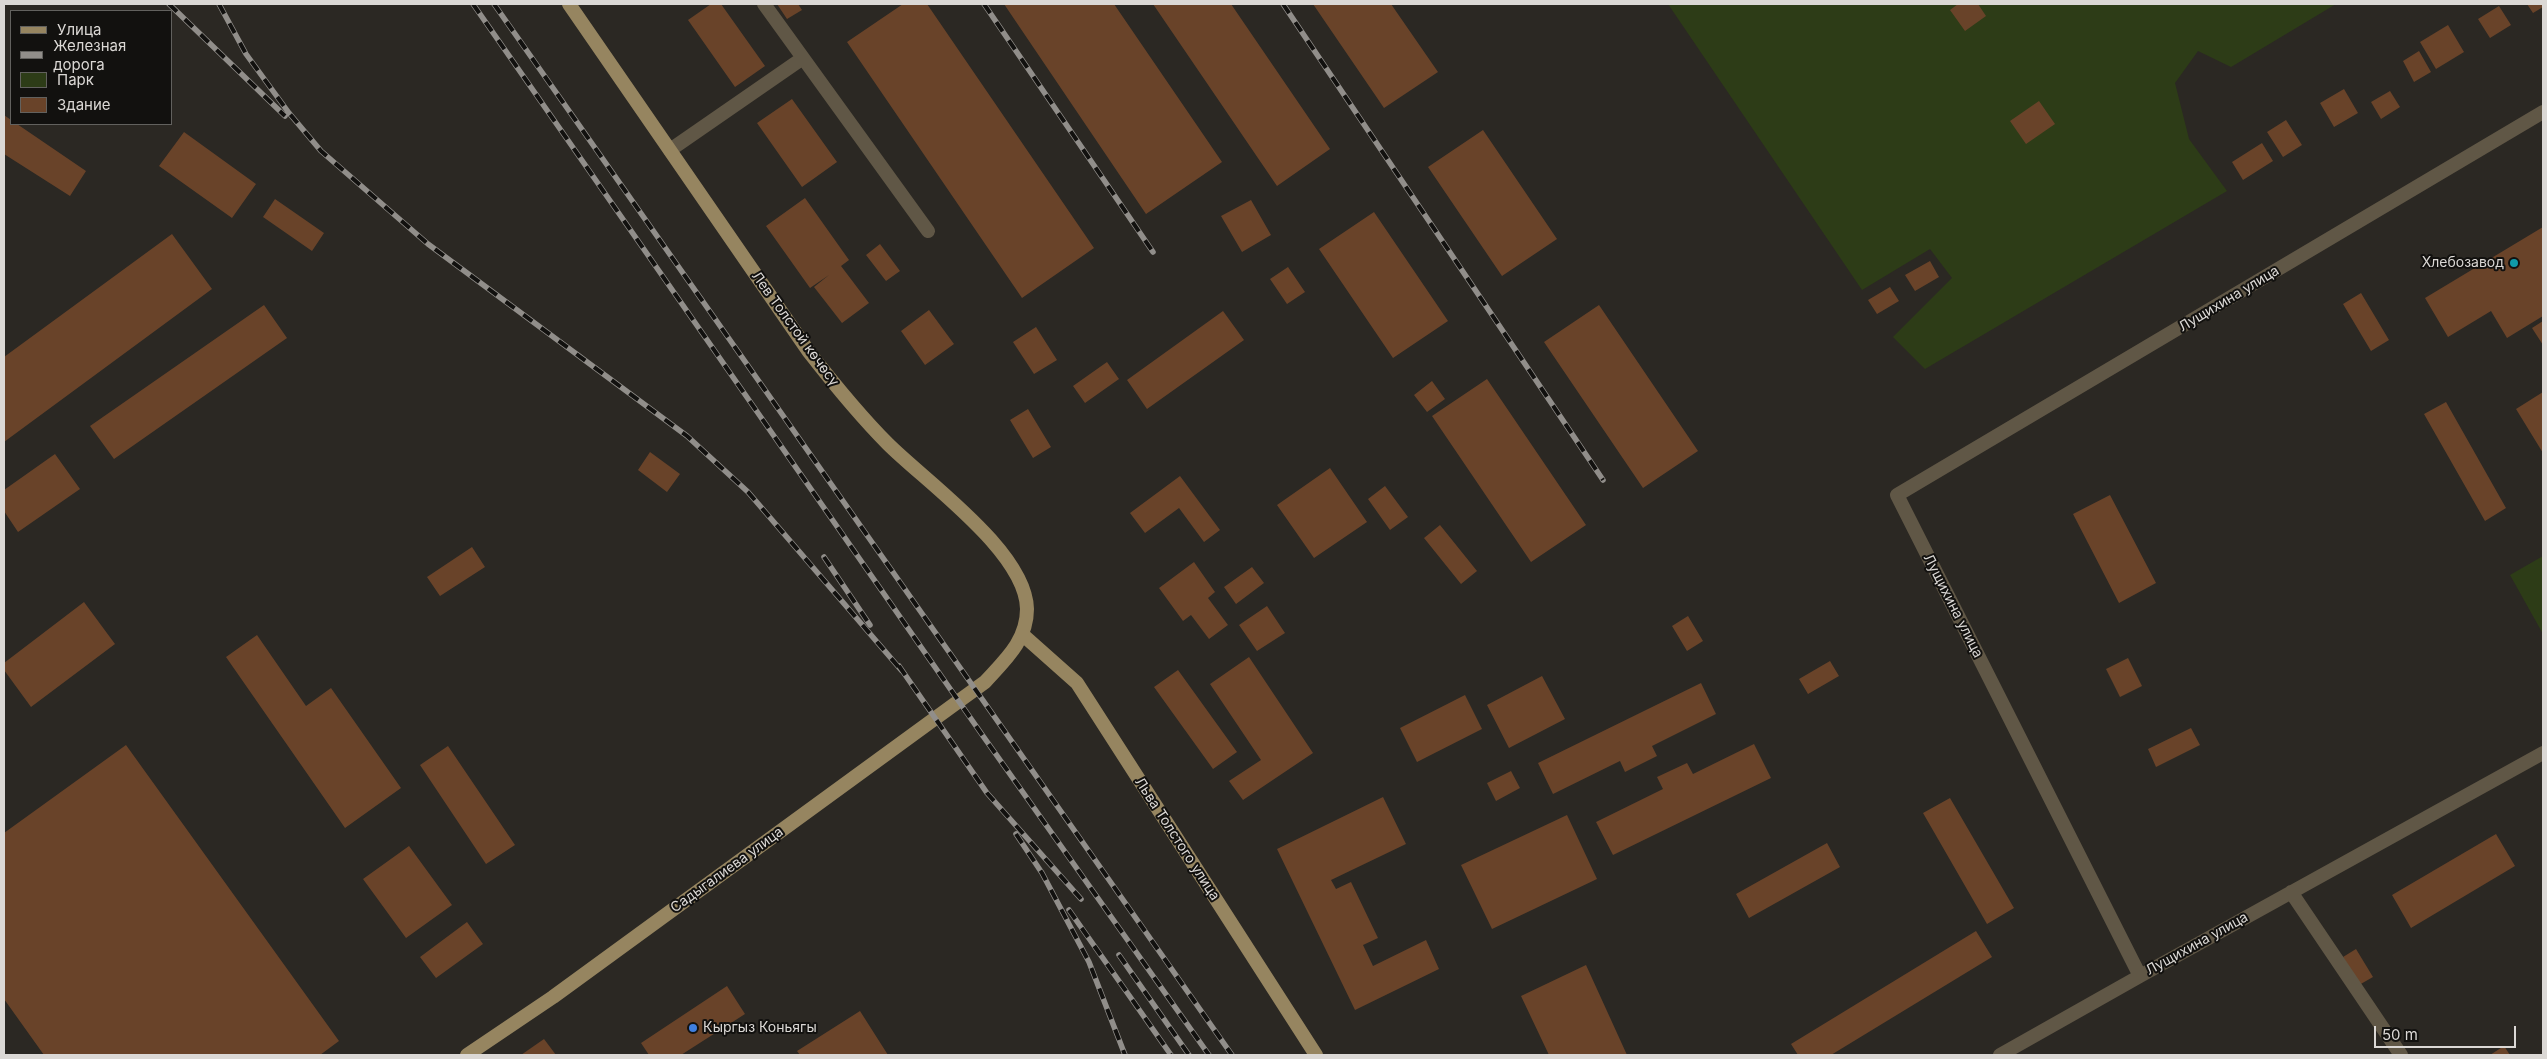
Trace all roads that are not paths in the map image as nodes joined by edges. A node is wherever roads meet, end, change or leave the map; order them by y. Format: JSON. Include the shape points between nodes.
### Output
{"nodes":[{"id":1,"x":570,"y":4,"type":"edge"},
{"id":2,"x":764,"y":4,"type":"edge"},
{"id":3,"x":803,"y":58,"type":"junction"},
{"id":4,"x":2543,"y":112,"type":"edge"},
{"id":5,"x":670,"y":150,"type":"junction"},
{"id":6,"x":928,"y":231,"type":"dead end"},
{"id":7,"x":1023,"y":635,"type":"junction"},
{"id":8,"x":2543,"y":753,"type":"edge"},
{"id":9,"x":2291,"y":892,"type":"junction"},
{"id":10,"x":2140,"y":976,"type":"junction"},
{"id":11,"x":467,"y":1055,"type":"edge"},
{"id":12,"x":1316,"y":1055,"type":"edge"},
{"id":13,"x":2000,"y":1055,"type":"edge"},
{"id":14,"x":2401,"y":1055,"type":"edge"}],
"edges":[{"from":1,"to":5,"type":"main road","name":"Лев Толстой көчөсү"},
{"from":2,"to":3,"type":"street"},
{"from":3,"to":5,"type":"street"},
{"from":3,"to":6,"type":"street"},
{"from":4,"to":10,"type":"street","name":"Лущихина улица","via":[[1897,495]]},
{"from":5,"to":7,"type":"main road","name":"Лев Толстой көчөсү","via":[[846,401],[1006,556],[1023,586],[1027,609]]},
{"from":7,"to":11,"type":"main road","name":"Садыгалиева улица","via":[[1007,659],[985,682],[553,997]]},
{"from":7,"to":12,"type":"main road","name":"Льва Толстого улица","via":[[1077,682]]},
{"from":8,"to":9,"type":"street","name":"Лущихина улица"},
{"from":9,"to":10,"type":"street","name":"Лущихина улица"},
{"from":9,"to":14,"type":"street"},
{"from":10,"to":13,"type":"street"}]}
